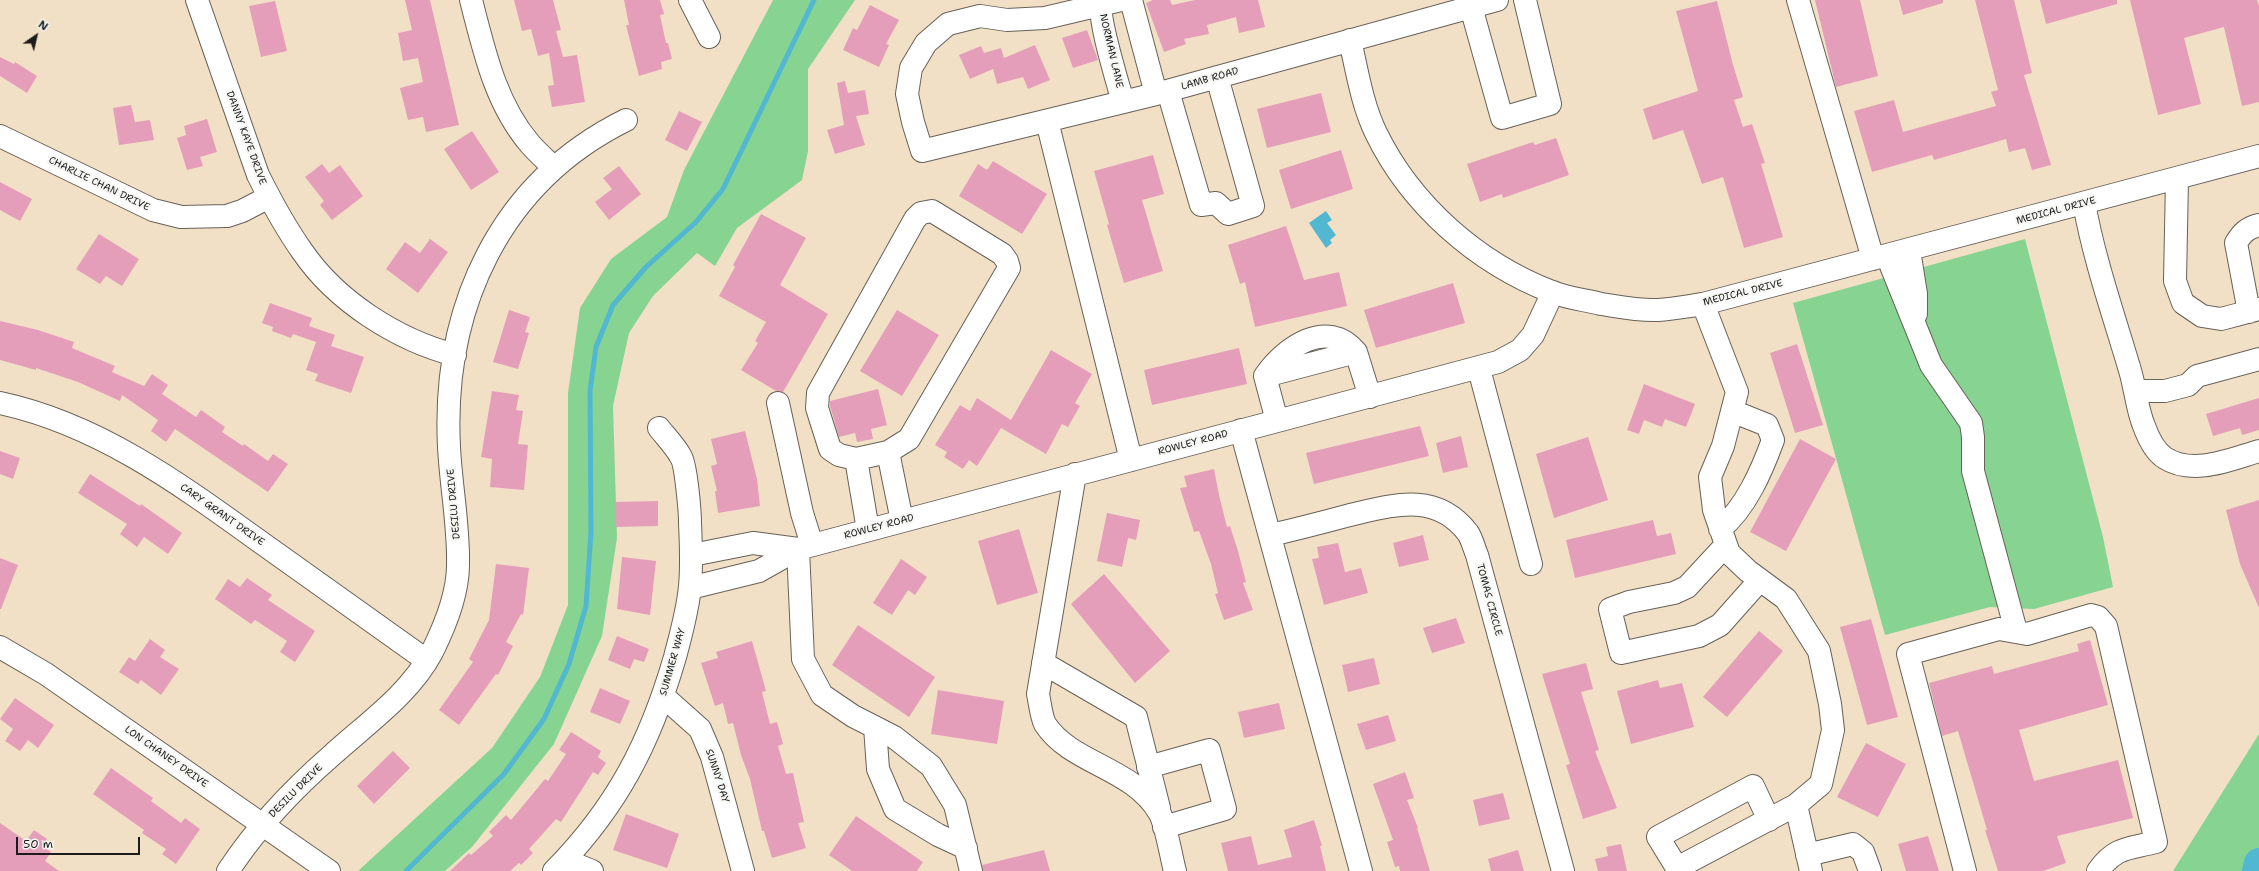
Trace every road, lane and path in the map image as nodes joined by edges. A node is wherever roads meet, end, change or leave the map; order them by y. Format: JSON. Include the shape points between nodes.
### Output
{"nodes":[{"id":1,"x":197,"y":0,"type":"edge"},
{"id":2,"x":471,"y":0,"type":"edge"},
{"id":3,"x":690,"y":0,"type":"edge"},
{"id":4,"x":1121,"y":0,"type":"edge"},
{"id":5,"x":1132,"y":0,"type":"edge"},
{"id":6,"x":1497,"y":0,"type":"edge"},
{"id":7,"x":1525,"y":0,"type":"edge"},
{"id":8,"x":1798,"y":0,"type":"edge"},
{"id":9,"x":1101,"y":2,"type":"edge"},
{"id":10,"x":1469,"y":3,"type":"edge"},
{"id":11,"x":709,"y":37,"type":"dead end"},
{"id":12,"x":1350,"y":40,"type":"junction"},
{"id":13,"x":1142,"y":43,"type":"junction"},
{"id":14,"x":1110,"y":51,"type":"junction"},
{"id":15,"x":1217,"y":77,"type":"junction"},
{"id":16,"x":1162,"y":92,"type":"junction"},
{"id":17,"x":1123,"y":102,"type":"junction"},
{"id":18,"x":626,"y":120,"type":"dead end"},
{"id":19,"x":1047,"y":120,"type":"junction"},
{"id":20,"x":0,"y":136,"type":"edge"},
{"id":21,"x":2259,"y":156,"type":"edge"},
{"id":22,"x":554,"y":168,"type":"junction"},
{"id":23,"x":2177,"y":179,"type":"junction"},
{"id":24,"x":269,"y":197,"type":"junction"},
{"id":25,"x":2084,"y":203,"type":"junction"},
{"id":26,"x":2259,"y":225,"type":"edge"},
{"id":27,"x":1909,"y":250,"type":"junction"},
{"id":28,"x":1880,"y":257,"type":"junction"},
{"id":29,"x":2251,"y":274,"type":"edge"},
{"id":30,"x":1553,"y":292,"type":"junction"},
{"id":31,"x":1703,"y":304,"type":"junction"},
{"id":32,"x":2254,"y":311,"type":"edge"},
{"id":33,"x":1916,"y":325,"type":"junction"},
{"id":34,"x":455,"y":355,"type":"junction"},
{"id":35,"x":2259,"y":359,"type":"edge"},
{"id":36,"x":1479,"y":369,"type":"junction"},
{"id":37,"x":2259,"y":375,"type":"edge"},
{"id":38,"x":2188,"y":385,"type":"junction"},
{"id":39,"x":2137,"y":391,"type":"junction"},
{"id":40,"x":1370,"y":397,"type":"junction"},
{"id":41,"x":0,"y":403,"type":"edge"},
{"id":42,"x":778,"y":403,"type":"dead end"},
{"id":43,"x":1732,"y":411,"type":"junction"},
{"id":44,"x":1277,"y":421,"type":"junction"},
{"id":45,"x":659,"y":428,"type":"dead end"},
{"id":46,"x":1241,"y":430,"type":"junction"},
{"id":47,"x":2259,"y":451,"type":"edge"},
{"id":48,"x":889,"y":460,"type":"junction"},
{"id":49,"x":1131,"y":460,"type":"junction"},
{"id":50,"x":857,"y":467,"type":"junction"},
{"id":51,"x":1075,"y":474,"type":"junction"},
{"id":52,"x":902,"y":521,"type":"junction"},
{"id":53,"x":868,"y":530,"type":"junction"},
{"id":54,"x":1271,"y":536,"type":"junction"},
{"id":55,"x":1723,"y":537,"type":"junction"},
{"id":56,"x":805,"y":547,"type":"junction"},
{"id":57,"x":729,"y":548,"type":"junction"},
{"id":58,"x":692,"y":555,"type":"junction"},
{"id":59,"x":1531,"y":564,"type":"dead end"},
{"id":60,"x":737,"y":576,"type":"junction"},
{"id":61,"x":1760,"y":580,"type":"junction"},
{"id":62,"x":690,"y":588,"type":"junction"},
{"id":63,"x":2016,"y":631,"type":"junction"},
{"id":64,"x":0,"y":647,"type":"edge"},
{"id":65,"x":426,"y":660,"type":"junction"},
{"id":66,"x":1043,"y":663,"type":"junction"},
{"id":67,"x":663,"y":696,"type":"junction"},
{"id":68,"x":875,"y":728,"type":"junction"},
{"id":69,"x":1148,"y":767,"type":"junction"},
{"id":70,"x":1796,"y":805,"type":"junction"},
{"id":71,"x":1162,"y":820,"type":"junction"},
{"id":72,"x":1769,"y":820,"type":"junction"},
{"id":73,"x":262,"y":824,"type":"junction"},
{"id":74,"x":966,"y":848,"type":"junction"},
{"id":75,"x":1809,"y":863,"type":"edge"},
{"id":76,"x":559,"y":866,"type":"edge"},
{"id":77,"x":228,"y":871,"type":"edge"},
{"id":78,"x":329,"y":871,"type":"edge"},
{"id":79,"x":592,"y":871,"type":"edge"},
{"id":80,"x":743,"y":871,"type":"edge"},
{"id":81,"x":971,"y":871,"type":"edge"},
{"id":82,"x":1174,"y":871,"type":"edge"},
{"id":83,"x":1361,"y":871,"type":"edge"},
{"id":84,"x":1563,"y":871,"type":"edge"},
{"id":85,"x":1870,"y":871,"type":"edge"},
{"id":86,"x":1965,"y":871,"type":"edge"},
{"id":87,"x":2098,"y":871,"type":"edge"}],
"edges":[{"from":1,"to":24,"type":"street","name":"DANNY KAYE DRIVE","via":[[258,175]]},
{"from":2,"to":22,"type":"street","via":[[491,74],[501,99],[530,143]]},
{"from":3,"to":11,"type":"street"},
{"from":4,"to":9,"type":"street"},
{"from":5,"to":13,"type":"street"},
{"from":6,"to":10,"type":"street","name":"LAMB ROAD"},
{"from":7,"to":10,"type":"street","via":[[1550,104],[1502,118]]},
{"from":8,"to":28,"type":"street"},
{"from":9,"to":14,"type":"street","name":"NORMAN LANE"},
{"from":9,"to":19,"type":"street","name":"LAMB ROAD","via":[[1045,18],[1007,20],[980,16],[948,24],[926,43],[911,68],[907,94],[922,151]]},
{"from":10,"to":12,"type":"street","name":"LAMB ROAD"},
{"from":12,"to":15,"type":"street","name":"LAMB ROAD"},
{"from":12,"to":30,"type":"street","name":"MEDICAL DRIVE","via":[[1364,100],[1375,132],[1409,186],[1444,224],[1479,252],[1528,282]]},
{"from":13,"to":14,"type":"street"},
{"from":13,"to":16,"type":"street"},
{"from":14,"to":17,"type":"street","name":"NORMAN LANE"},
{"from":15,"to":16,"type":"street","name":"LAMB ROAD"},
{"from":15,"to":16,"type":"street","via":[[1254,206],[1228,214],[1216,203],[1201,205]]},
{"from":16,"to":17,"type":"street","name":"LAMB ROAD"},
{"from":17,"to":19,"type":"street","name":"LAMB ROAD"},
{"from":18,"to":22,"type":"street","name":"DESILU DRIVE","via":[[590,140]]},
{"from":19,"to":49,"type":"street"},
{"from":20,"to":24,"type":"street","name":"CHARLIE CHAN DRIVE","via":[[153,210],[181,217],[227,216]]},
{"from":21,"to":23,"type":"street","name":"MEDICAL DRIVE"},
{"from":22,"to":34,"type":"street","name":"DESILU DRIVE","via":[[532,188],[500,230],[480,267],[471,291]]},
{"from":23,"to":25,"type":"street","name":"MEDICAL DRIVE"},
{"from":23,"to":32,"type":"street","via":[[2175,281],[2183,303],[2202,316],[2221,319]]},
{"from":24,"to":34,"type":"street","name":"DANNY KAYE DRIVE","via":[[302,252],[323,277],[344,296],[369,316],[404,335]]},
{"from":25,"to":27,"type":"street","name":"MEDICAL DRIVE"},
{"from":25,"to":39,"type":"street","via":[[2090,233]]},
{"from":26,"to":29,"type":"street","via":[[2241,234],[2236,243]]},
{"from":27,"to":28,"type":"street","name":"MEDICAL DRIVE"},
{"from":27,"to":33,"type":"street","via":[[1916,294]]},
{"from":28,"to":31,"type":"street","name":"MEDICAL DRIVE"},
{"from":28,"to":33,"type":"street"},
{"from":29,"to":32,"type":"street"},
{"from":30,"to":31,"type":"street","name":"MEDICAL DRIVE","via":[[1621,308],[1658,310]]},
{"from":30,"to":36,"type":"street","name":"ROWLEY ROAD","via":[[1533,335],[1520,350]]},
{"from":31,"to":43,"type":"street","via":[[1737,392]]},
{"from":33,"to":63,"type":"street","via":[[1931,365],[1971,423],[1973,471]]},
{"from":34,"to":65,"type":"street","name":"DESILU DRIVE","via":[[448,410],[458,567],[448,614]]},
{"from":35,"to":38,"type":"street","via":[[2197,376]]},
{"from":36,"to":40,"type":"street","name":"ROWLEY ROAD"},
{"from":36,"to":59,"type":"street"},
{"from":37,"to":38,"type":"street","via":[[2200,390]]},
{"from":38,"to":39,"type":"street","via":[[2165,391]]},
{"from":39,"to":47,"type":"street","via":[[2143,424],[2153,446],[2166,458],[2189,466],[2211,464]]},
{"from":40,"to":44,"type":"street","name":"ROWLEY ROAD"},
{"from":40,"to":44,"type":"street","via":[[1356,352],[1264,376]]},
{"from":41,"to":65,"type":"street","name":"CARY GRANT DRIVE","via":[[67,424],[125,452],[180,484]]},
{"from":42,"to":56,"type":"street","via":[[802,513]]},
{"from":43,"to":55,"type":"street","via":[[1723,446],[1710,477],[1714,510]]},
{"from":43,"to":55,"type":"street","via":[[1767,425],[1773,440],[1764,464],[1729,522]]},
{"from":44,"to":46,"type":"street","name":"ROWLEY ROAD"},
{"from":45,"to":58,"type":"street","name":"SUMMER WAY","via":[[682,457],[690,513]]},
{"from":46,"to":49,"type":"street","name":"ROWLEY ROAD"},
{"from":46,"to":54,"type":"street"},
{"from":48,"to":50,"type":"street"},
{"from":48,"to":50,"type":"street","via":[[909,439],[1009,268],[1002,254],[932,211],[921,213],[915,219],[818,393],[817,408],[830,449]]},
{"from":48,"to":52,"type":"street"},
{"from":49,"to":51,"type":"street","name":"ROWLEY ROAD"},
{"from":50,"to":53,"type":"street"},
{"from":51,"to":52,"type":"street","name":"ROWLEY ROAD"},
{"from":51,"to":66,"type":"street"},
{"from":52,"to":53,"type":"street","name":"ROWLEY ROAD"},
{"from":53,"to":56,"type":"street","name":"ROWLEY ROAD"},
{"from":54,"to":83,"type":"street"},
{"from":54,"to":84,"type":"street","name":"TOMAS CIRCLE","via":[[1389,506],[1411,503],[1438,509],[1457,521],[1468,534],[1477,555]]},
{"from":55,"to":61,"type":"street","via":[[1729,553]]},
{"from":55,"to":61,"type":"street","via":[[1687,587],[1674,594],[1629,602],[1610,609],[1621,653],[1699,636],[1720,625]]},
{"from":56,"to":57,"type":"street","name":"ROWLEY ROAD","via":[[753,543]]},
{"from":56,"to":60,"type":"street","name":"ROWLEY ROAD","via":[[759,571]]},
{"from":56,"to":68,"type":"street","via":[[803,659],[822,695]]},
{"from":57,"to":58,"type":"street","name":"ROWLEY ROAD"},
{"from":57,"to":60,"type":"street"},
{"from":58,"to":62,"type":"street","name":"SUMMER WAY"},
{"from":60,"to":62,"type":"street","name":"ROWLEY ROAD"},
{"from":61,"to":70,"type":"street","via":[[1786,599],[1819,651],[1830,704],[1833,730],[1821,784]]},
{"from":62,"to":67,"type":"street","name":"SUMMER WAY","via":[[682,630]]},
{"from":63,"to":86,"type":"street","via":[[1999,629],[1908,654]]},
{"from":63,"to":87,"type":"street","via":[[2027,634],[2091,615],[2098,617],[2106,626],[2156,842],[2114,852]]},
{"from":64,"to":73,"type":"street","name":"LON CHANEY DRIVE","via":[[46,674]]},
{"from":65,"to":73,"type":"street","name":"DESILU DRIVE","via":[[419,672],[382,713],[295,789]]},
{"from":66,"to":69,"type":"street","via":[[1136,717]]},
{"from":66,"to":71,"type":"street","via":[[1038,694],[1045,723],[1066,747],[1110,768],[1143,792]]},
{"from":67,"to":76,"type":"street","name":"SUMMER WAY","via":[[639,755],[615,798],[581,844]]},
{"from":67,"to":80,"type":"street","name":"SUNNY DAY","via":[[700,729],[712,757]]},
{"from":68,"to":74,"type":"street","via":[[894,737],[931,766],[955,805]]},
{"from":68,"to":74,"type":"street","via":[[878,769],[896,809],[938,835]]},
{"from":69,"to":71,"type":"street"},
{"from":69,"to":71,"type":"street","via":[[1209,750],[1225,809]]},
{"from":70,"to":72,"type":"street"},
{"from":70,"to":75,"type":"street"},
{"from":71,"to":82,"type":"street"},
{"from":72,"to":72,"type":"street","via":[[1677,868],[1658,837],[1753,786]]},
{"from":73,"to":77,"type":"street","name":"DESILU DRIVE"},
{"from":73,"to":78,"type":"street","name":"LON CHANEY DRIVE"},
{"from":74,"to":81,"type":"street"},
{"from":75,"to":85,"type":"street","via":[[1853,844],[1863,852]]},
{"from":76,"to":79,"type":"street"}]}
